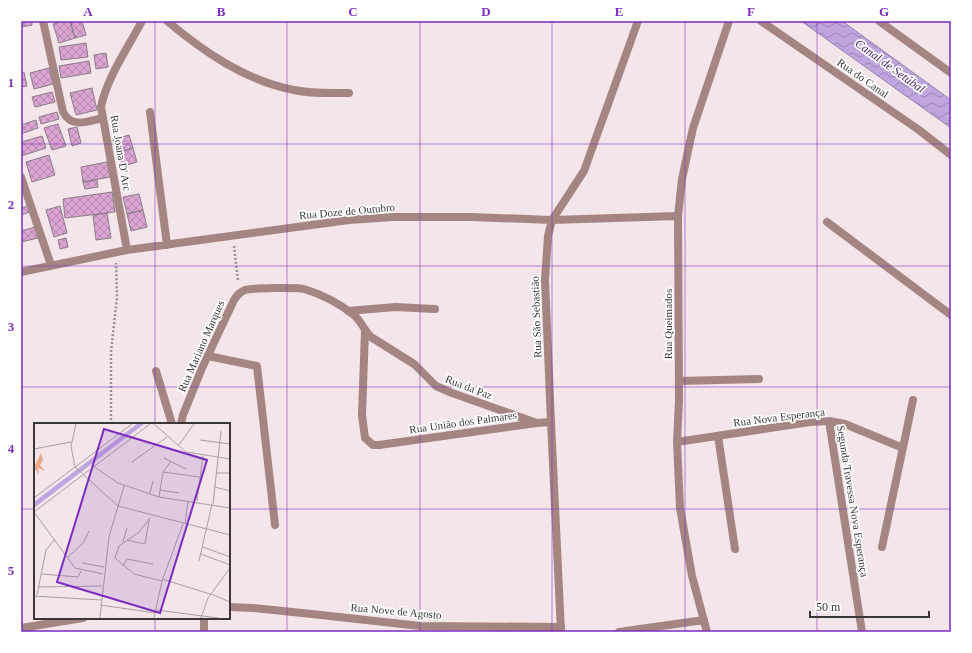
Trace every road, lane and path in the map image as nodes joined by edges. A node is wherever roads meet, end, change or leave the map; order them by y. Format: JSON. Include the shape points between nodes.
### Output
{"nodes":[{"id":1,"x":43,"y":21,"type":"edge"},
{"id":2,"x":142,"y":21,"type":"edge"},
{"id":3,"x":167,"y":21,"type":"edge"},
{"id":4,"x":638,"y":21,"type":"edge"},
{"id":5,"x":729,"y":21,"type":"edge"},
{"id":6,"x":761,"y":21,"type":"edge"},
{"id":7,"x":879,"y":21,"type":"edge"},
{"id":8,"x":951,"y":72,"type":"edge"},
{"id":9,"x":349,"y":93,"type":"dead end"},
{"id":10,"x":150,"y":112,"type":"dead end"},
{"id":11,"x":104,"y":118,"type":"junction"},
{"id":12,"x":951,"y":155,"type":"edge"},
{"id":13,"x":21,"y":177,"type":"edge"},
{"id":14,"x":678,"y":216,"type":"junction"},
{"id":15,"x":552,"y":220,"type":"junction"},
{"id":16,"x":827,"y":222,"type":"dead end"},
{"id":17,"x":233,"y":235,"type":"junction"},
{"id":18,"x":167,"y":245,"type":"junction"},
{"id":19,"x":127,"y":250,"type":"junction"},
{"id":20,"x":115,"y":252,"type":"junction"},
{"id":21,"x":51,"y":266,"type":"junction"},
{"id":22,"x":21,"y":272,"type":"edge"},
{"id":23,"x":303,"y":288,"type":"joint"},
{"id":24,"x":239,"y":293,"type":"junction"},
{"id":25,"x":435,"y":308,"type":"dead end"},
{"id":26,"x":348,"y":311,"type":"junction"},
{"id":27,"x":951,"y":316,"type":"edge"},
{"id":28,"x":365,"y":331,"type":"junction"},
{"id":29,"x":208,"y":356,"type":"junction"},
{"id":30,"x":156,"y":371,"type":"dead end"},
{"id":31,"x":679,"y":380,"type":"junction"},
{"id":32,"x":759,"y":380,"type":"dead end"},
{"id":33,"x":913,"y":400,"type":"dead end"},
{"id":34,"x":829,"y":421,"type":"junction"},
{"id":35,"x":551,"y":422,"type":"junction"},
{"id":36,"x":111,"y":423,"type":"edge"},
{"id":37,"x":172,"y":423,"type":"edge"},
{"id":38,"x":181,"y":423,"type":"edge"},
{"id":39,"x":537,"y":423,"type":"junction"},
{"id":40,"x":718,"y":436,"type":"junction"},
{"id":41,"x":677,"y":442,"type":"junction"},
{"id":42,"x":903,"y":448,"type":"junction"},
{"id":43,"x":275,"y":525,"type":"dead end"},
{"id":44,"x":882,"y":547,"type":"dead end"},
{"id":45,"x":735,"y":549,"type":"dead end"},
{"id":46,"x":230,"y":607,"type":"edge"},
{"id":47,"x":77,"y":619,"type":"edge"},
{"id":48,"x":204,"y":619,"type":"edge"},
{"id":49,"x":704,"y":620,"type":"junction"},
{"id":50,"x":21,"y":628,"type":"edge"},
{"id":51,"x":561,"y":629,"type":"edge"},
{"id":52,"x":204,"y":632,"type":"edge"},
{"id":53,"x":619,"y":632,"type":"edge"},
{"id":54,"x":707,"y":632,"type":"edge"},
{"id":55,"x":862,"y":632,"type":"edge"}],
"edges":[{"from":1,"to":11,"type":"street","via":[[66,118],[84,122]]},
{"from":2,"to":11,"type":"street","name":"Rua Joana D' Arc","via":[[103,95],[101,106]]},
{"from":3,"to":9,"type":"street","via":[[206,51],[237,70],[269,83],[322,94]]},
{"from":4,"to":15,"type":"street","name":"Rua São Sebastião","via":[[584,171]]},
{"from":5,"to":14,"type":"street","name":"Rua Queimados","via":[[693,128],[682,179]]},
{"from":6,"to":12,"type":"street","name":"Rua do Canal"},
{"from":7,"to":8,"type":"street"},
{"from":10,"to":18,"type":"street"},
{"from":11,"to":19,"type":"street","name":"Rua Joana D' Arc"},
{"from":13,"to":21,"type":"street"},
{"from":14,"to":15,"type":"street","name":"Rua Doze de Outubro"},
{"from":14,"to":31,"type":"street","name":"Rua Queimados"},
{"from":15,"to":17,"type":"street","name":"Rua Doze de Outubro","via":[[393,217]]},
{"from":15,"to":35,"type":"street","name":"Rua São Sebastião","via":[[545,280]]},
{"from":16,"to":27,"type":"street"},
{"from":17,"to":18,"type":"street","name":"Rua Doze de Outubro"},
{"from":17,"to":24,"type":"path"},
{"from":18,"to":19,"type":"street","name":"Rua Doze de Outubro"},
{"from":19,"to":20,"type":"street","name":"Rua Doze de Outubro"},
{"from":20,"to":21,"type":"street","name":"Rua Doze de Outubro"},
{"from":20,"to":36,"type":"path","via":[[118,297],[112,352]]},
{"from":21,"to":22,"type":"street","name":"Rua Doze de Outubro"},
{"from":23,"to":24,"type":"street","name":"Rua Mariano Marques","via":[[256,288]]},
{"from":23,"to":26,"type":"street","name":"Rua da Paz"},
{"from":24,"to":29,"type":"street","name":"Rua Mariano Marques"},
{"from":25,"to":26,"type":"street","via":[[395,307]]},
{"from":26,"to":28,"type":"street","name":"Rua da Paz","via":[[361,322]]},
{"from":28,"to":39,"type":"street","name":"Rua da Paz","via":[[414,364],[436,386]]},
{"from":28,"to":39,"type":"street","name":"Rua União dos Palmares","via":[[362,415],[363,431],[368,442],[379,445]]},
{"from":29,"to":38,"type":"street","name":"Rua Mariano Marques"},
{"from":29,"to":43,"type":"street","via":[[257,366]]},
{"from":30,"to":37,"type":"street"},
{"from":31,"to":32,"type":"street"},
{"from":31,"to":41,"type":"street","name":"Rua Queimados"},
{"from":33,"to":42,"type":"street"},
{"from":34,"to":40,"type":"street","name":"Rua Nova Esperança"},
{"from":34,"to":42,"type":"street","name":"Rua Nova Esperança","via":[[845,424]]},
{"from":34,"to":55,"type":"street","name":"Segunda Travessa Nova Esperança"},
{"from":35,"to":39,"type":"street","name":"Rua União dos Palmares"},
{"from":35,"to":51,"type":"street","name":"Rua São Sebastião"},
{"from":40,"to":41,"type":"street","name":"Rua Nova Esperança"},
{"from":40,"to":45,"type":"street"},
{"from":41,"to":49,"type":"street","name":"Rua Queimados","via":[[680,508],[692,576]]},
{"from":42,"to":44,"type":"street"},
{"from":46,"to":51,"type":"street","name":"Rua Nove de Agosto","via":[[420,626]]},
{"from":47,"to":50,"type":"street"},
{"from":48,"to":52,"type":"street"},
{"from":49,"to":53,"type":"street"},
{"from":49,"to":54,"type":"street","name":"Rua Queimados"}]}
